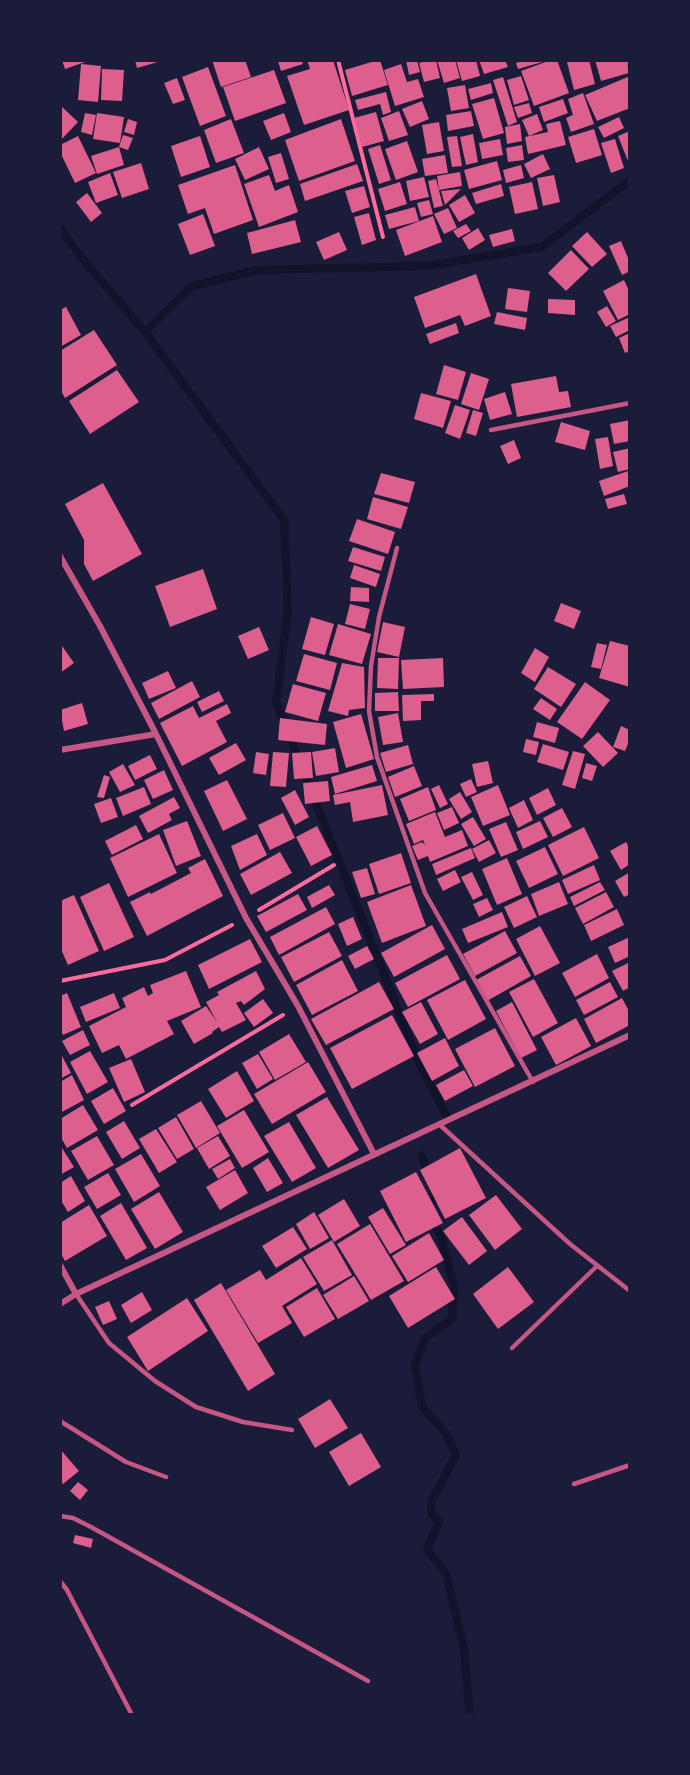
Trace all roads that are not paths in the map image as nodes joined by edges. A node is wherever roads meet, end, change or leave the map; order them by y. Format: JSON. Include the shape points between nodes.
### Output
{"nodes":[{"id":1,"x":630,"y":403,"type":"edge"},
{"id":2,"x":491,"y":430,"type":"dead end"},
{"id":3,"x":397,"y":548,"type":"dead end"},
{"id":4,"x":60,"y":556,"type":"edge"},
{"id":5,"x":156,"y":734,"type":"junction"},
{"id":6,"x":60,"y":750,"type":"edge"},
{"id":7,"x":630,"y":1035,"type":"edge"},
{"id":8,"x":533,"y":1082,"type":"junction"},
{"id":9,"x":440,"y":1125,"type":"junction"},
{"id":10,"x":374,"y":1154,"type":"junction"},
{"id":11,"x":60,"y":1265,"type":"edge"},
{"id":12,"x":597,"y":1266,"type":"junction"},
{"id":13,"x":630,"y":1291,"type":"edge"},
{"id":14,"x":76,"y":1294,"type":"junction"},
{"id":15,"x":60,"y":1304,"type":"edge"},
{"id":16,"x":512,"y":1348,"type":"dead end"},
{"id":17,"x":60,"y":1421,"type":"edge"},
{"id":18,"x":292,"y":1430,"type":"dead end"},
{"id":19,"x":630,"y":1465,"type":"edge"},
{"id":20,"x":165,"y":1477,"type":"dead end"},
{"id":21,"x":574,"y":1484,"type":"dead end"},
{"id":22,"x":60,"y":1516,"type":"edge"},
{"id":23,"x":60,"y":1581,"type":"edge"},
{"id":24,"x":368,"y":1681,"type":"dead end"},
{"id":25,"x":132,"y":1715,"type":"edge"}],
"edges":[{"from":1,"to":2,"type":"lane"},
{"from":3,"to":8,"type":"lane","via":[[371,666],[369,711],[377,757],[425,893]]},
{"from":4,"to":5,"type":"street"},
{"from":5,"to":6,"type":"street"},
{"from":5,"to":10,"type":"street","via":[[246,918],[298,1006]]},
{"from":7,"to":8,"type":"street"},
{"from":8,"to":9,"type":"street"},
{"from":9,"to":10,"type":"street"},
{"from":9,"to":12,"type":"lane"},
{"from":10,"to":14,"type":"street"},
{"from":11,"to":14,"type":"street"},
{"from":12,"to":13,"type":"lane"},
{"from":12,"to":16,"type":"lane"},
{"from":14,"to":15,"type":"street"},
{"from":14,"to":18,"type":"lane","via":[[109,1343],[155,1381],[196,1407],[243,1422]]},
{"from":17,"to":20,"type":"lane","via":[[126,1462]]},
{"from":19,"to":21,"type":"lane"},
{"from":22,"to":24,"type":"lane","via":[[92,1527]]},
{"from":23,"to":25,"type":"lane"}]}
